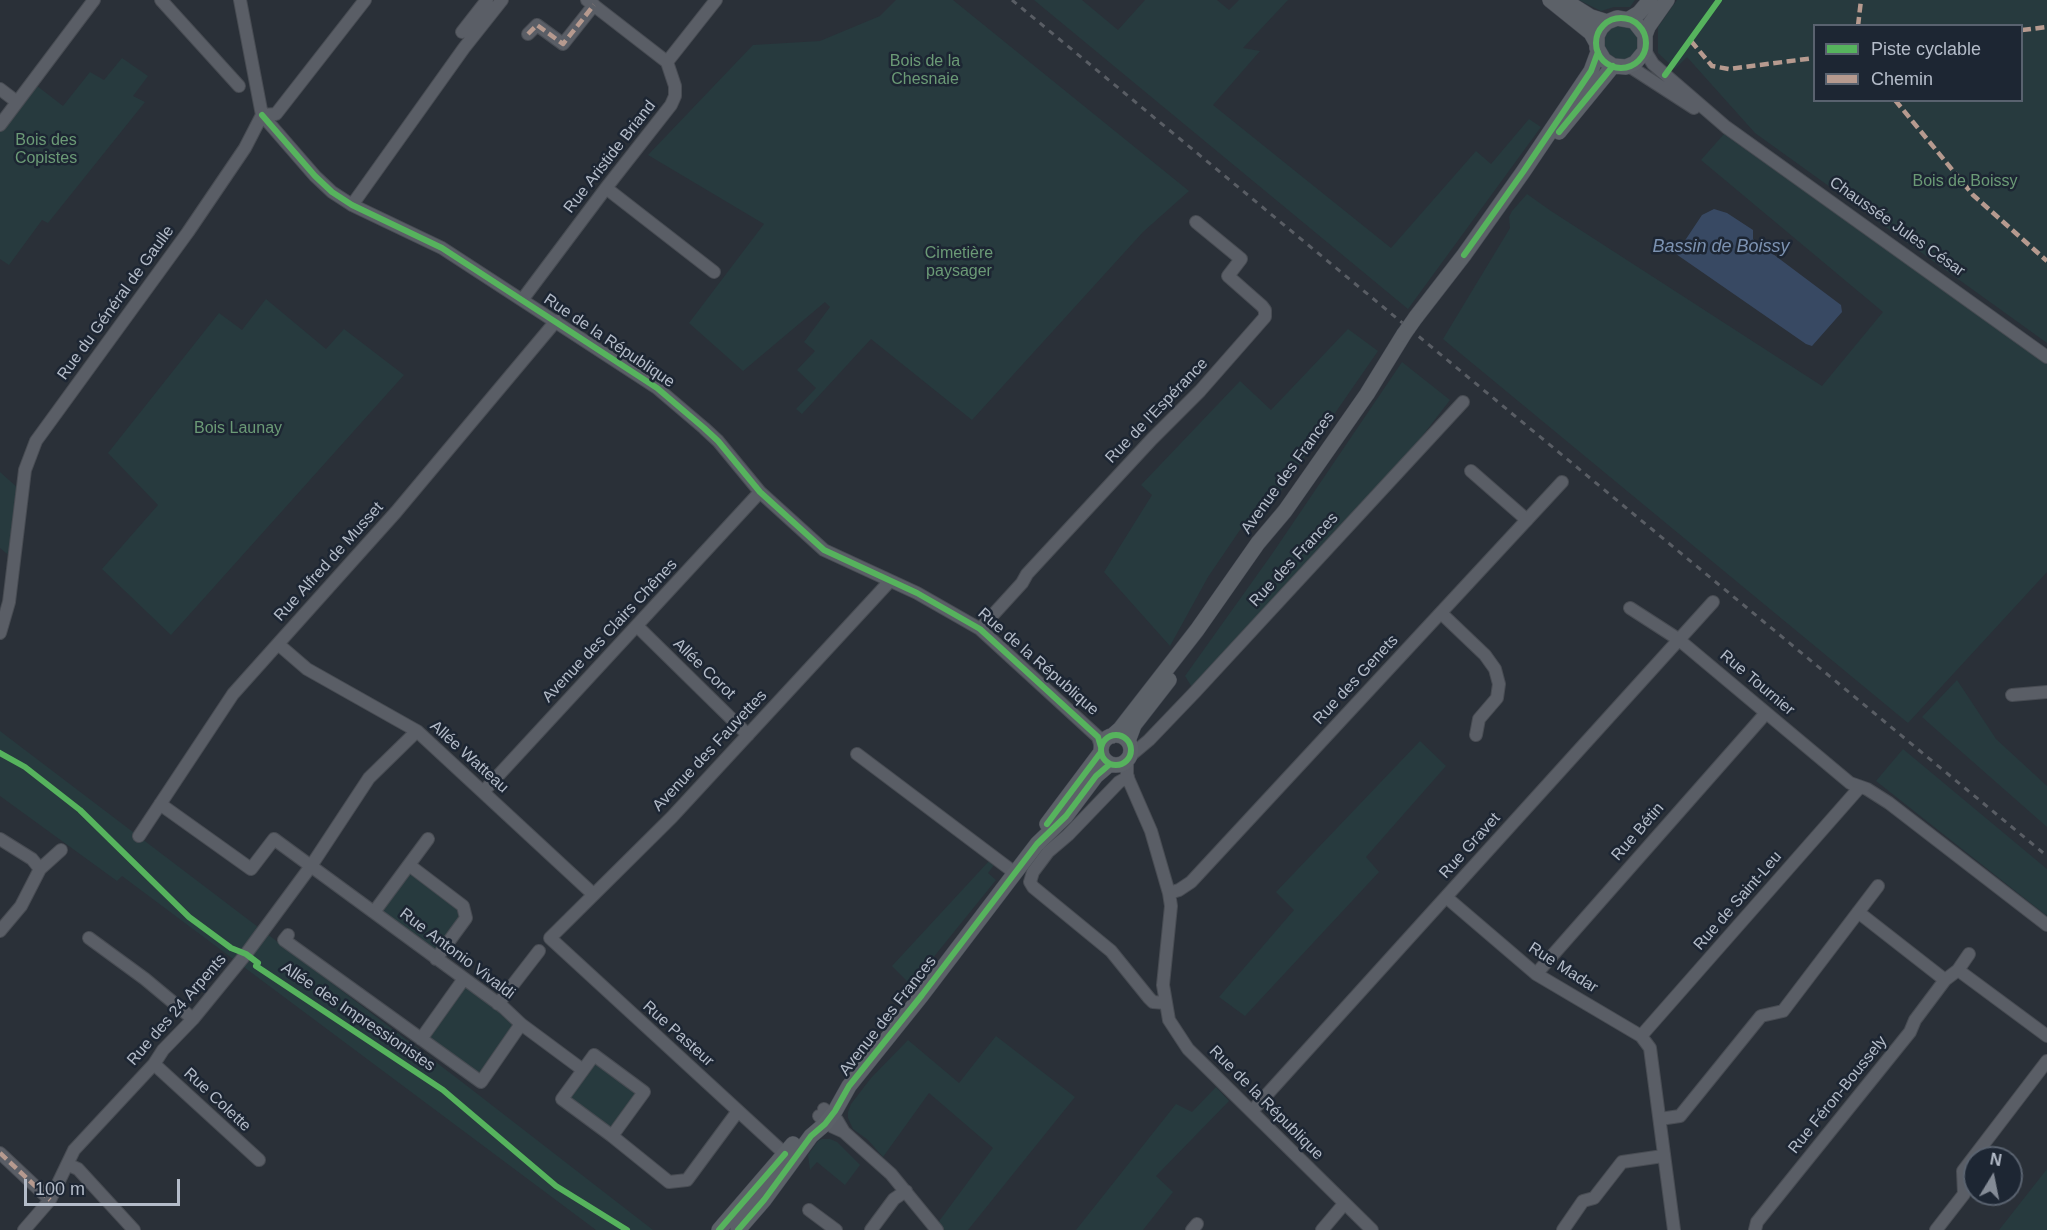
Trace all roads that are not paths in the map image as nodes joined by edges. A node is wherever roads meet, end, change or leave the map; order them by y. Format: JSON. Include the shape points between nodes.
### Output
{"nodes":[{"id":1,"x":94,"y":0,"type":"edge"},
{"id":2,"x":161,"y":0,"type":"edge"},
{"id":3,"x":240,"y":0,"type":"edge"},
{"id":4,"x":365,"y":0,"type":"edge"},
{"id":5,"x":487,"y":0,"type":"edge"},
{"id":6,"x":502,"y":0,"type":"edge"},
{"id":7,"x":716,"y":0,"type":"edge"},
{"id":8,"x":1550,"y":0,"type":"edge"},
{"id":9,"x":1563,"y":0,"type":"edge"},
{"id":10,"x":1650,"y":0,"type":"edge"},
{"id":11,"x":1666,"y":0,"type":"edge"},
{"id":12,"x":595,"y":3,"type":"edge"},
{"id":13,"x":1629,"y":19,"type":"junction"},
{"id":14,"x":1607,"y":22,"type":"junction"},
{"id":15,"x":462,"y":32,"type":"dead end"},
{"id":16,"x":528,"y":34,"type":"dead end"},
{"id":17,"x":1645,"y":35,"type":"junction"},
{"id":18,"x":1597,"y":47,"type":"junction"},
{"id":19,"x":1645,"y":51,"type":"junction"},
{"id":20,"x":667,"y":62,"type":"junction"},
{"id":21,"x":1612,"y":66,"type":"junction"},
{"id":22,"x":1629,"y":66,"type":"junction"},
{"id":23,"x":239,"y":86,"type":"dead end"},
{"id":24,"x":0,"y":89,"type":"edge"},
{"id":25,"x":17,"y":102,"type":"junction"},
{"id":26,"x":262,"y":115,"type":"junction"},
{"id":27,"x":0,"y":125,"type":"edge"},
{"id":28,"x":1726,"y":127,"type":"junction"},
{"id":29,"x":1523,"y":172,"type":"junction"},
{"id":30,"x":606,"y":188,"type":"junction"},
{"id":31,"x":352,"y":205,"type":"junction"},
{"id":32,"x":1196,"y":222,"type":"dead end"},
{"id":33,"x":714,"y":272,"type":"dead end"},
{"id":34,"x":522,"y":300,"type":"junction"},
{"id":35,"x":556,"y":321,"type":"junction"},
{"id":36,"x":2047,"y":357,"type":"edge"},
{"id":37,"x":1463,"y":402,"type":"dead end"},
{"id":38,"x":1471,"y":471,"type":"dead end"},
{"id":39,"x":1562,"y":482,"type":"dead end"},
{"id":40,"x":760,"y":492,"type":"junction"},
{"id":41,"x":1527,"y":520,"type":"junction"},
{"id":42,"x":890,"y":580,"type":"junction"},
{"id":43,"x":1713,"y":602,"type":"dead end"},
{"id":44,"x":1630,"y":608,"type":"dead end"},
{"id":45,"x":1441,"y":613,"type":"junction"},
{"id":46,"x":637,"y":626,"type":"junction"},
{"id":47,"x":980,"y":629,"type":"junction"},
{"id":48,"x":0,"y":633,"type":"edge"},
{"id":49,"x":1678,"y":639,"type":"junction"},
{"id":50,"x":278,"y":644,"type":"junction"},
{"id":51,"x":2047,"y":692,"type":"edge"},
{"id":52,"x":2012,"y":695,"type":"dead end"},
{"id":53,"x":1766,"y":713,"type":"junction"},
{"id":54,"x":417,"y":731,"type":"junction"},
{"id":55,"x":748,"y":735,"type":"junction"},
{"id":56,"x":1476,"y":735,"type":"dead end"},
{"id":57,"x":1114,"y":749,"type":"junction"},
{"id":58,"x":857,"y":754,"type":"dead end"},
{"id":59,"x":1127,"y":777,"type":"junction"},
{"id":60,"x":1860,"y":787,"type":"junction"},
{"id":61,"x":483,"y":792,"type":"junction"},
{"id":62,"x":160,"y":804,"type":"junction"},
{"id":63,"x":139,"y":836,"type":"dead end"},
{"id":64,"x":0,"y":839,"type":"edge"},
{"id":65,"x":428,"y":839,"type":"dead end"},
{"id":66,"x":61,"y":850,"type":"dead end"},
{"id":67,"x":409,"y":865,"type":"junction"},
{"id":68,"x":311,"y":866,"type":"junction"},
{"id":69,"x":40,"y":869,"type":"junction"},
{"id":70,"x":1015,"y":873,"type":"junction"},
{"id":71,"x":1878,"y":886,"type":"dead end"},
{"id":72,"x":1168,"y":893,"type":"junction"},
{"id":73,"x":593,"y":894,"type":"junction"},
{"id":74,"x":1446,"y":897,"type":"junction"},
{"id":75,"x":374,"y":912,"type":"junction"},
{"id":76,"x":1858,"y":912,"type":"junction"},
{"id":77,"x":2047,"y":925,"type":"edge"},
{"id":78,"x":0,"y":931,"type":"edge"},
{"id":79,"x":288,"y":935,"type":"dead end"},
{"id":80,"x":89,"y":938,"type":"dead end"},
{"id":81,"x":549,"y":938,"type":"joint"},
{"id":82,"x":539,"y":951,"type":"dead end"},
{"id":83,"x":1969,"y":954,"type":"dead end"},
{"id":84,"x":436,"y":959,"type":"junction"},
{"id":85,"x":1958,"y":970,"type":"junction"},
{"id":86,"x":1536,"y":974,"type":"junction"},
{"id":87,"x":464,"y":980,"type":"junction"},
{"id":88,"x":1945,"y":980,"type":"junction"},
{"id":89,"x":1165,"y":1002,"type":"junction"},
{"id":90,"x":498,"y":1004,"type":"junction"},
{"id":91,"x":193,"y":1019,"type":"junction"},
{"id":92,"x":521,"y":1024,"type":"junction"},
{"id":93,"x":1641,"y":1036,"type":"junction"},
{"id":94,"x":2047,"y":1036,"type":"edge"},
{"id":95,"x":421,"y":1039,"type":"junction"},
{"id":96,"x":2047,"y":1061,"type":"edge"},
{"id":97,"x":154,"y":1064,"type":"junction"},
{"id":98,"x":583,"y":1070,"type":"junction"},
{"id":99,"x":738,"y":1111,"type":"junction"},
{"id":100,"x":1252,"y":1111,"type":"junction"},
{"id":101,"x":825,"y":1116,"type":"junction"},
{"id":102,"x":1660,"y":1119,"type":"junction"},
{"id":103,"x":612,"y":1136,"type":"junction"},
{"id":104,"x":0,"y":1154,"type":"edge"},
{"id":105,"x":791,"y":1154,"type":"junction"},
{"id":106,"x":1663,"y":1155,"type":"junction"},
{"id":107,"x":259,"y":1160,"type":"dead end"},
{"id":108,"x":69,"y":1165,"type":"junction"},
{"id":109,"x":906,"y":1191,"type":"junction"},
{"id":110,"x":50,"y":1200,"type":"junction"},
{"id":111,"x":1344,"y":1204,"type":"junction"},
{"id":112,"x":809,"y":1210,"type":"dead end"},
{"id":113,"x":24,"y":1230,"type":"edge"},
{"id":114,"x":134,"y":1230,"type":"edge"},
{"id":115,"x":719,"y":1230,"type":"edge"},
{"id":116,"x":738,"y":1230,"type":"edge"},
{"id":117,"x":836,"y":1230,"type":"edge"},
{"id":118,"x":871,"y":1230,"type":"edge"},
{"id":119,"x":937,"y":1230,"type":"edge"},
{"id":120,"x":1322,"y":1230,"type":"edge"},
{"id":121,"x":1372,"y":1230,"type":"edge"},
{"id":122,"x":1563,"y":1230,"type":"edge"},
{"id":123,"x":1674,"y":1230,"type":"edge"},
{"id":124,"x":1755,"y":1230,"type":"edge"},
{"id":125,"x":1936,"y":1230,"type":"edge"}],
"edges":[{"from":1,"to":25,"type":"street"},
{"from":2,"to":23,"type":"street"},
{"from":3,"to":26,"type":"street"},
{"from":4,"to":26,"type":"street","via":[[276,114]]},
{"from":5,"to":15,"type":"street"},
{"from":6,"to":31,"type":"street"},
{"from":7,"to":20,"type":"street"},
{"from":8,"to":18,"type":"main road","via":[[1591,33]]},
{"from":9,"to":14,"type":"main road","via":[[1590,17]]},
{"from":10,"to":13,"type":"main road"},
{"from":11,"to":17,"type":"main road"},
{"from":12,"to":16,"type":"street","via":[[562,44],[537,25]]},
{"from":12,"to":20,"type":"street"},
{"from":13,"to":14,"type":"main road"},
{"from":13,"to":17,"type":"main road"},
{"from":14,"to":18,"type":"main road","via":[[1599,32]]},
{"from":17,"to":19,"type":"main road"},
{"from":18,"to":21,"type":"main road"},
{"from":18,"to":29,"type":"main road","via":[[1591,71]]},
{"from":19,"to":22,"type":"main road"},
{"from":19,"to":28,"type":"street","name":"Chaussée Jules César","via":[[1653,64]]},
{"from":20,"to":30,"type":"street","name":"Rue Aristide Briand","via":[[675,86],[674,101]]},
{"from":21,"to":22,"type":"main road"},
{"from":21,"to":29,"type":"main road"},
{"from":22,"to":28,"type":"street","name":"Chaussée Jules César"},
{"from":24,"to":25,"type":"street"},
{"from":25,"to":27,"type":"street"},
{"from":26,"to":31,"type":"street","name":"Rue de la République","via":[[315,176]]},
{"from":26,"to":48,"type":"street","name":"Rue du Général de Gaulle","via":[[246,148],[188,232],[36,441],[23,477],[9,602]]},
{"from":28,"to":36,"type":"street","name":"Chaussée Jules César"},
{"from":29,"to":57,"type":"main road","name":"Avenue des Frances","bridge":true,"via":[[1416,317],[1367,394],[1197,630],[1120,729]]},
{"from":30,"to":33,"type":"street"},
{"from":30,"to":34,"type":"street","name":"Rue Aristide Briand"},
{"from":31,"to":34,"type":"street","name":"Rue de la République","via":[[442,248]]},
{"from":32,"to":47,"type":"street","name":"Rue de l'Espérance","via":[[1241,259],[1228,276],[1262,306],[1265,317]]},
{"from":34,"to":35,"type":"street","name":"Rue de la République"},
{"from":35,"to":40,"type":"street","name":"Rue de la République","via":[[675,402],[718,441]]},
{"from":35,"to":50,"type":"street","name":"Rue Alfred de Musset","via":[[396,512]]},
{"from":37,"to":57,"type":"street","name":"Rue des Frances","via":[[1149,740]]},
{"from":38,"to":41,"type":"street"},
{"from":39,"to":41,"type":"street","name":"Rue des Genets"},
{"from":40,"to":42,"type":"street","name":"Rue de la République","via":[[824,550]]},
{"from":40,"to":46,"type":"street","name":"Avenue des Clairs Chênes"},
{"from":41,"to":45,"type":"street","name":"Rue des Genets"},
{"from":42,"to":47,"type":"street","name":"Rue de la République"},
{"from":42,"to":55,"type":"street","name":"Avenue des Fauvettes"},
{"from":43,"to":49,"type":"street","name":"Rue Gravet"},
{"from":44,"to":49,"type":"street","name":"Rue Tournier"},
{"from":45,"to":56,"type":"street","via":[[1495,669],[1497,698],[1479,719]]},
{"from":45,"to":72,"type":"street","name":"Rue des Genets","via":[[1191,882]]},
{"from":46,"to":55,"type":"street","name":"Allée Corot"},
{"from":46,"to":61,"type":"street","name":"Avenue des Clairs Chênes"},
{"from":47,"to":57,"type":"street","name":"Rue de la République"},
{"from":49,"to":53,"type":"street","name":"Rue Tournier"},
{"from":49,"to":74,"type":"street","name":"Rue Gravet"},
{"from":50,"to":54,"type":"street","name":"Allée Watteau","via":[[307,669]]},
{"from":50,"to":62,"type":"street","name":"Rue Alfred de Musset","via":[[233,694]]},
{"from":51,"to":52,"type":"street"},
{"from":53,"to":60,"type":"street","name":"Rue Tournier","via":[[1850,783]]},
{"from":53,"to":86,"type":"street","name":"Rue Bétin"},
{"from":54,"to":61,"type":"street","name":"Allée Watteau"},
{"from":54,"to":68,"type":"street","name":"Rue des 24 Arpents","via":[[369,778]]},
{"from":55,"to":73,"type":"street","name":"Avenue des Fauvettes"},
{"from":57,"to":59,"type":"street","name":"Rue de la République"},
{"from":57,"to":70,"type":"main road","name":"Avenue des Frances","via":[[1050,818]]},
{"from":58,"to":70,"type":"street"},
{"from":59,"to":72,"type":"street","name":"Rue de la République","via":[[1150,831]]},
{"from":59,"to":89,"type":"street","via":[[1048,852],[1030,882],[1111,951],[1149,998]]},
{"from":60,"to":77,"type":"street","name":"Rue Tournier","via":[[1889,803]]},
{"from":60,"to":93,"type":"street","name":"Rue de Saint-Leu"},
{"from":61,"to":73,"type":"street","name":"Allée Watteau"},
{"from":62,"to":63,"type":"street","name":"Rue Alfred de Musset"},
{"from":62,"to":68,"type":"street","name":"Rue Antonio Vivaldi","via":[[251,869],[274,839]]},
{"from":64,"to":69,"type":"street"},
{"from":65,"to":67,"type":"street"},
{"from":66,"to":69,"type":"street"},
{"from":67,"to":75,"type":"street"},
{"from":67,"to":84,"type":"street","via":[[463,906],[466,918]]},
{"from":68,"to":75,"type":"street","name":"Rue Antonio Vivaldi"},
{"from":68,"to":91,"type":"street","name":"Rue des 24 Arpents"},
{"from":69,"to":78,"type":"street","via":[[21,906]]},
{"from":70,"to":101,"type":"main road","name":"Avenue des Frances","via":[[849,1086],[841,1103]]},
{"from":71,"to":76,"type":"street"},
{"from":72,"to":89,"type":"street","name":"Rue de la République","via":[[1171,906]]},
{"from":73,"to":81,"type":"street","name":"Avenue des Fauvettes"},
{"from":74,"to":86,"type":"street","name":"Rue Madar"},
{"from":74,"to":100,"type":"street","name":"Rue Gravet"},
{"from":75,"to":84,"type":"street","name":"Rue Antonio Vivaldi"},
{"from":76,"to":88,"type":"street"},
{"from":76,"to":102,"type":"street","via":[[1783,1011],[1761,1016],[1680,1116]]},
{"from":79,"to":95,"type":"street","via":[[284,940]]},
{"from":80,"to":91,"type":"street"},
{"from":81,"to":99,"type":"street","name":"Rue Pasteur"},
{"from":82,"to":90,"type":"street"},
{"from":83,"to":85,"type":"street","name":"Rue Féron-Boussely"},
{"from":84,"to":87,"type":"street","name":"Rue Antonio Vivaldi"},
{"from":85,"to":88,"type":"street","name":"Rue Féron-Boussely"},
{"from":85,"to":94,"type":"street"},
{"from":86,"to":93,"type":"street","name":"Rue Madar"},
{"from":87,"to":90,"type":"street","name":"Rue Antonio Vivaldi"},
{"from":87,"to":95,"type":"street"},
{"from":88,"to":124,"type":"street","name":"Rue Féron-Boussely","via":[[1914,1020],[1910,1032],[1756,1221]]},
{"from":89,"to":100,"type":"street","name":"Rue de la République","via":[[1168,1020],[1183,1043]]},
{"from":90,"to":92,"type":"street","name":"Rue Antonio Vivaldi"},
{"from":91,"to":97,"type":"street","name":"Rue des 24 Arpents"},
{"from":92,"to":95,"type":"street","via":[[481,1082]]},
{"from":92,"to":98,"type":"street","name":"Rue Antonio Vivaldi"},
{"from":93,"to":102,"type":"street","via":[[1650,1048]]},
{"from":96,"to":125,"type":"street","via":[[1963,1171],[1965,1194]]},
{"from":97,"to":107,"type":"street","name":"Rue Colette"},
{"from":97,"to":108,"type":"street","name":"Rue des 24 Arpents","via":[[74,1150]]},
{"from":98,"to":103,"type":"street","via":[[562,1099]]},
{"from":98,"to":103,"type":"street","via":[[594,1055],[644,1092]]},
{"from":99,"to":103,"type":"street","via":[[687,1180],[669,1182]]},
{"from":99,"to":105,"type":"street","name":"Rue Pasteur"},
{"from":100,"to":111,"type":"street","name":"Rue de la République"},
{"from":101,"to":105,"type":"main road","name":"Avenue des Frances"},
{"from":101,"to":109,"type":"street"},
{"from":102,"to":106,"type":"street"},
{"from":104,"to":110,"type":"street"},
{"from":105,"to":115,"type":"main road","name":"Avenue des Frances"},
{"from":105,"to":116,"type":"main road","name":"Avenue des Frances","via":[[758,1207]]},
{"from":106,"to":122,"type":"street","via":[[1622,1162],[1594,1198],[1583,1201]]},
{"from":106,"to":123,"type":"street"},
{"from":108,"to":110,"type":"street","name":"Rue des 24 Arpents"},
{"from":108,"to":114,"type":"street","via":[[78,1169]]},
{"from":109,"to":118,"type":"street","via":[[894,1199]]},
{"from":109,"to":119,"type":"street"},
{"from":110,"to":113,"type":"street","name":"Rue des 24 Arpents"},
{"from":111,"to":120,"type":"street"},
{"from":111,"to":121,"type":"street","name":"Rue de la République"},
{"from":112,"to":117,"type":"street"}]}
